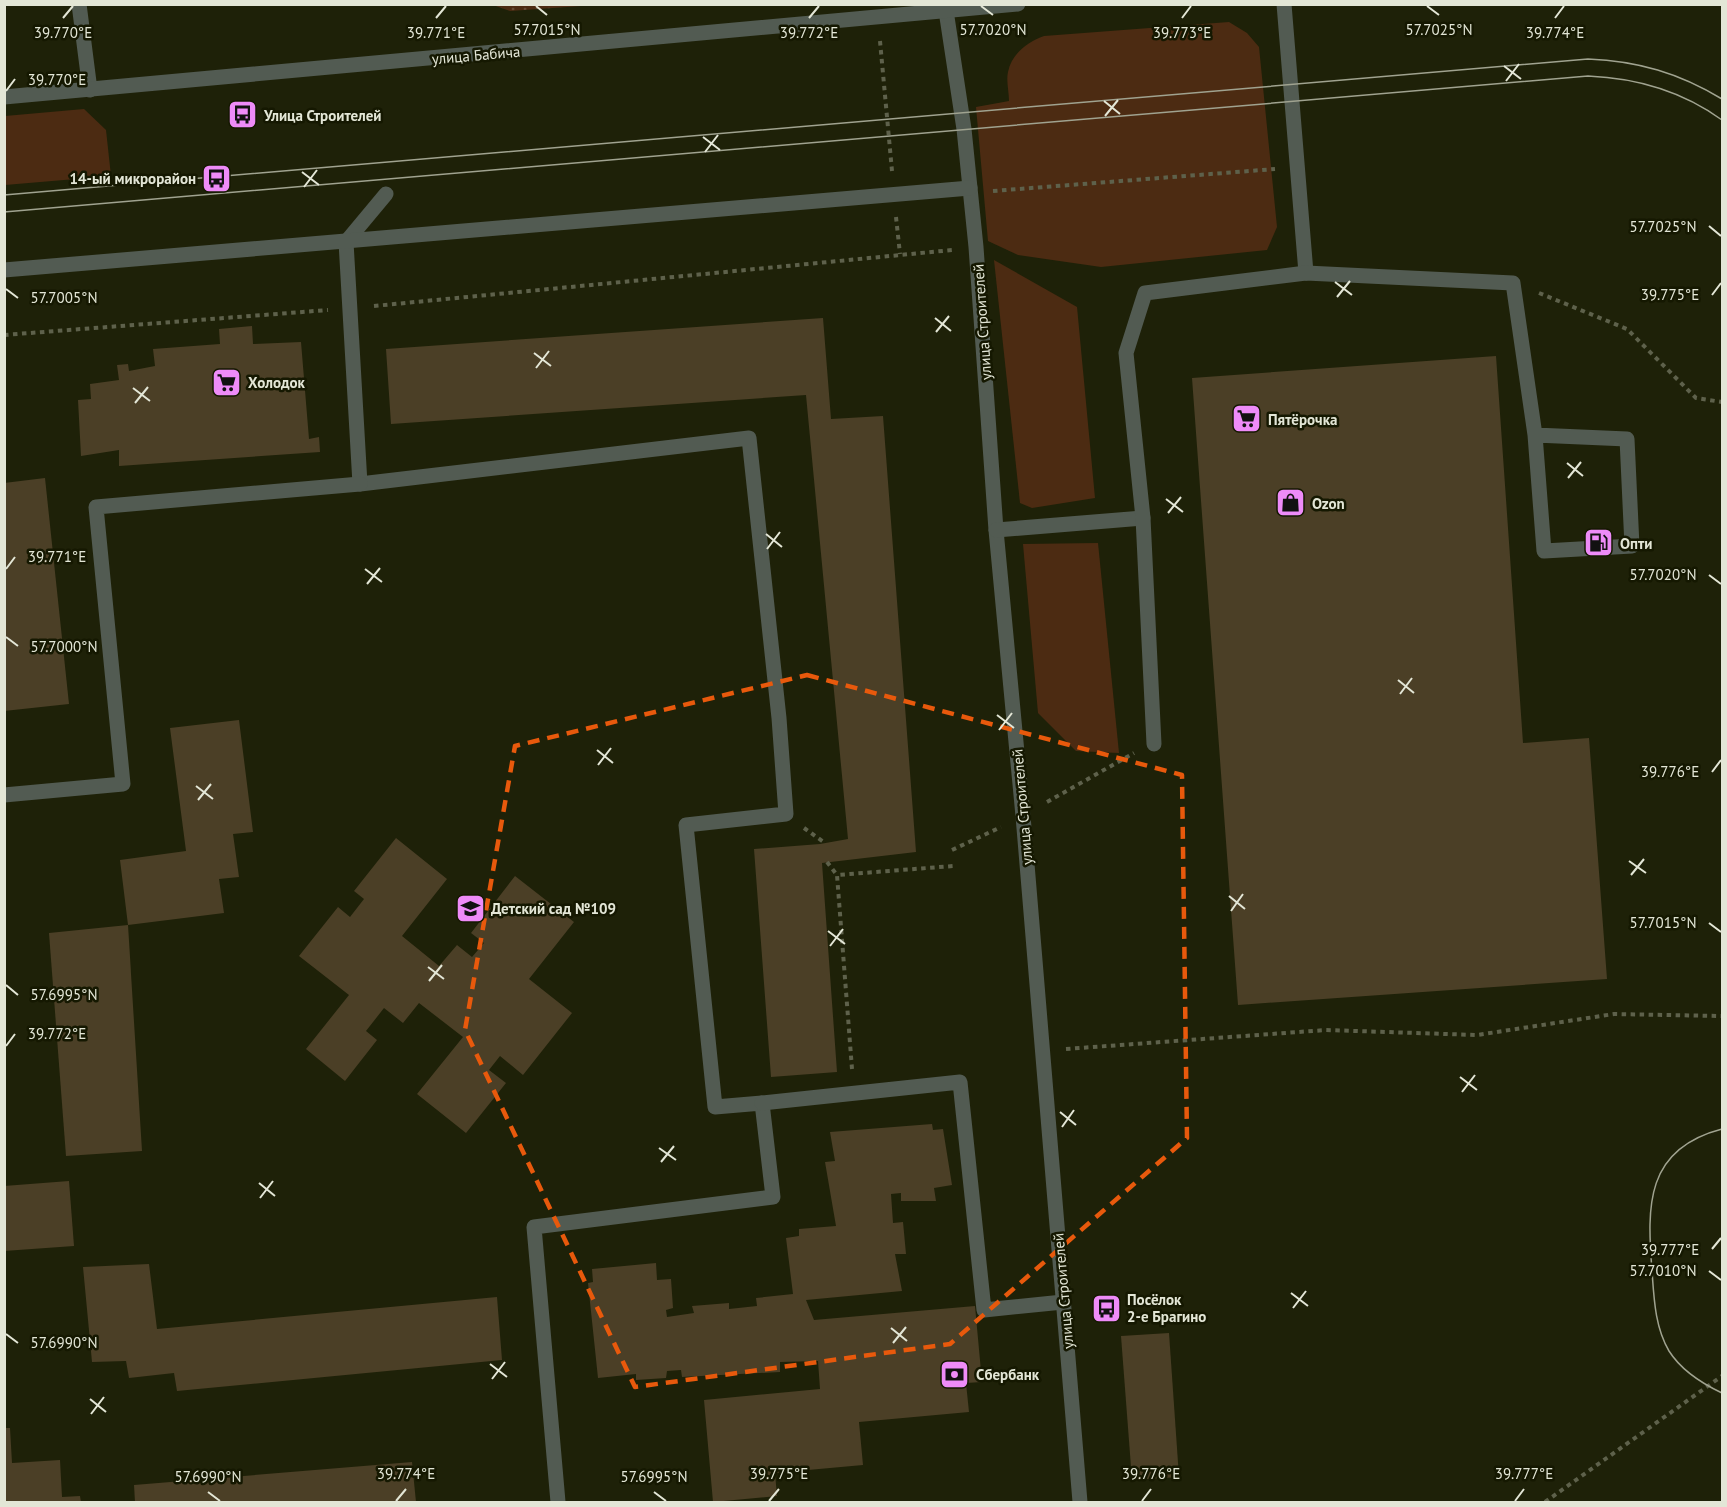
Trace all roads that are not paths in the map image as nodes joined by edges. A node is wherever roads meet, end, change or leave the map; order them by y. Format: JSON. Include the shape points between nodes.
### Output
{"nodes":[{"id":1,"x":79,"y":4,"type":"edge"},
{"id":2,"x":1018,"y":4,"type":"edge"},
{"id":3,"x":1284,"y":4,"type":"edge"},
{"id":4,"x":946,"y":8,"type":"edge"},
{"id":5,"x":90,"y":90,"type":"junction"},
{"id":6,"x":4,"y":97,"type":"edge"},
{"id":7,"x":970,"y":191,"type":"junction"},
{"id":8,"x":386,"y":194,"type":"dead end"},
{"id":9,"x":346,"y":242,"type":"junction"},
{"id":10,"x":4,"y":270,"type":"edge"},
{"id":11,"x":1306,"y":273,"type":"junction"},
{"id":12,"x":1535,"y":435,"type":"junction"},
{"id":13,"x":360,"y":484,"type":"junction"},
{"id":14,"x":1143,"y":518,"type":"junction"},
{"id":15,"x":996,"y":530,"type":"junction"},
{"id":16,"x":1154,"y":744,"type":"road end"},
{"id":17,"x":4,"y":795,"type":"edge"},
{"id":18,"x":762,"y":1102,"type":"junction"},
{"id":19,"x":1063,"y":1302,"type":"junction"},
{"id":20,"x":558,"y":1503,"type":"edge"},
{"id":21,"x":1080,"y":1503,"type":"edge"}],
"edges":[{"from":1,"to":5,"type":"street"},
{"from":2,"to":4,"type":"street","name":"улица Бабича"},
{"from":3,"to":11,"type":"street"},
{"from":4,"to":5,"type":"street","name":"улица Бабича","via":[[878,18]]},
{"from":4,"to":7,"type":"street","name":"улица Строителей"},
{"from":5,"to":6,"type":"street","name":"улица Бабича"},
{"from":7,"to":9,"type":"street","via":[[894,194]]},
{"from":7,"to":15,"type":"street","name":"улица Строителей"},
{"from":8,"to":9,"type":"street"},
{"from":9,"to":10,"type":"street"},
{"from":9,"to":13,"type":"street"},
{"from":11,"to":12,"type":"street","via":[[1513,283]]},
{"from":11,"to":14,"type":"street","via":[[1145,293],[1126,353]]},
{"from":12,"to":12,"type":"street","via":[[1544,551],[1632,546],[1627,439]]},
{"from":13,"to":17,"type":"street","via":[[96,507],[123,784]]},
{"from":13,"to":18,"type":"street","via":[[749,438],[786,814],[686,825],[714,1107]]},
{"from":14,"to":15,"type":"street"},
{"from":14,"to":16,"type":"street"},
{"from":15,"to":19,"type":"street","name":"улица Строителей"},
{"from":18,"to":19,"type":"street","via":[[960,1082],[984,1310]]},
{"from":18,"to":20,"type":"street","via":[[773,1197],[534,1227]]},
{"from":19,"to":21,"type":"street","name":"улица Строителей"}]}
